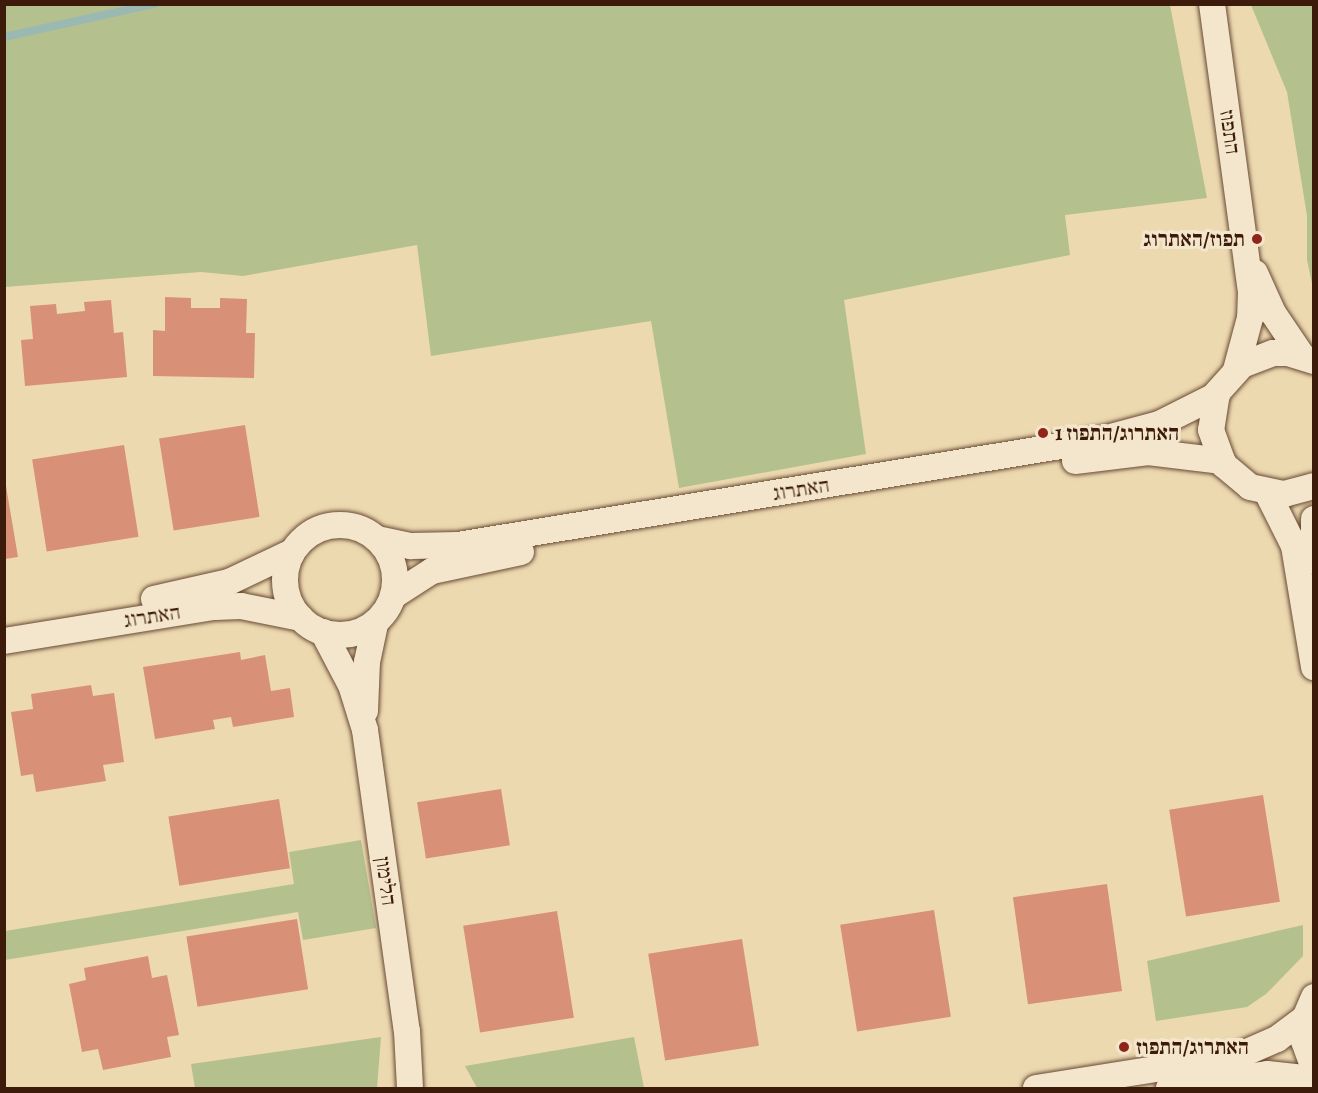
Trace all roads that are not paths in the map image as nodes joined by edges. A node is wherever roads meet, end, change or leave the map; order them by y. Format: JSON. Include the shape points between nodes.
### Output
{"nodes":[{"id":1,"x":1212,"y":4,"type":"edge"},
{"id":2,"x":1249,"y":259,"type":"junction"},
{"id":3,"x":1308,"y":358,"type":"edge"},
{"id":4,"x":1236,"y":370,"type":"junction"},
{"id":5,"x":1217,"y":395,"type":"junction"},
{"id":6,"x":1222,"y":461,"type":"junction"},
{"id":7,"x":1314,"y":486,"type":"edge"},
{"id":8,"x":1267,"y":492,"type":"junction"},
{"id":9,"x":1314,"y":519,"type":"edge"},
{"id":10,"x":377,"y":539,"type":"junction"},
{"id":11,"x":292,"y":552,"type":"junction"},
{"id":12,"x":1314,"y":561,"type":"edge"},
{"id":13,"x":393,"y":596,"type":"junction"},
{"id":14,"x":301,"y":618,"type":"junction"},
{"id":15,"x":375,"y":623,"type":"junction"},
{"id":16,"x":4,"y":624,"type":"edge"},
{"id":17,"x":322,"y":632,"type":"junction"},
{"id":18,"x":4,"y":641,"type":"edge"},
{"id":19,"x":1314,"y":667,"type":"edge"},
{"id":20,"x":365,"y":730,"type":"junction"},
{"id":21,"x":1310,"y":1007,"type":"edge"},
{"id":22,"x":407,"y":1031,"type":"junction"},
{"id":23,"x":1314,"y":1069,"type":"edge"},
{"id":24,"x":1314,"y":1079,"type":"edge"},
{"id":25,"x":410,"y":1089,"type":"edge"},
{"id":26,"x":428,"y":1089,"type":"edge"},
{"id":27,"x":1036,"y":1089,"type":"edge"},
{"id":28,"x":1169,"y":1089,"type":"edge"}],
"edges":[{"from":1,"to":2,"type":"street","name":"התפוז"},
{"from":2,"to":3,"type":"street","name":"התפוז","via":[[1273,313]]},
{"from":2,"to":4,"type":"street","name":"התפוז","via":[[1250,318]]},
{"from":3,"to":4,"type":"street","via":[[1273,353],[1258,356]]},
{"from":4,"to":5,"type":"street"},
{"from":5,"to":6,"type":"street","via":[[1211,430]]},
{"from":5,"to":10,"type":"street","name":"האתרוג","via":[[1159,424],[1103,439],[458,545],[411,546]]},
{"from":6,"to":8,"type":"street","via":[[1236,477]]},
{"from":6,"to":13,"type":"street","name":"האתרוג","via":[[1148,452],[1092,458],[463,562],[432,571]]},
{"from":7,"to":8,"type":"street","via":[[1297,492]]},
{"from":8,"to":19,"type":"street","via":[[1294,546]]},
{"from":9,"to":12,"type":"street"},
{"from":10,"to":11,"type":"street","via":[[356,526],[338,524],[305,537]]},
{"from":10,"to":13,"type":"street","via":[[394,564]]},
{"from":11,"to":14,"type":"street","via":[[285,586],[291,605]]},
{"from":11,"to":16,"type":"street","name":"האתרוג","via":[[256,571],[201,590]]},
{"from":13,"to":15,"type":"street"},
{"from":14,"to":17,"type":"street"},
{"from":14,"to":18,"type":"street","name":"האתרוג","via":[[241,606],[215,607]]},
{"from":15,"to":17,"type":"street","via":[[345,635]]},
{"from":15,"to":20,"type":"street","name":"הלימון","via":[[367,662]]},
{"from":17,"to":20,"type":"street","name":"הלימון","via":[[351,685]]},
{"from":20,"to":22,"type":"street","name":"הלימון"},
{"from":21,"to":23,"type":"street","via":[[1304,1041]]},
{"from":21,"to":27,"type":"street","via":[[1277,1039],[1238,1056]]},
{"from":22,"to":25,"type":"street","name":"הלימון"},
{"from":22,"to":26,"type":"street","name":"הלימון"},
{"from":24,"to":28,"type":"street","via":[[1267,1074]]}]}
